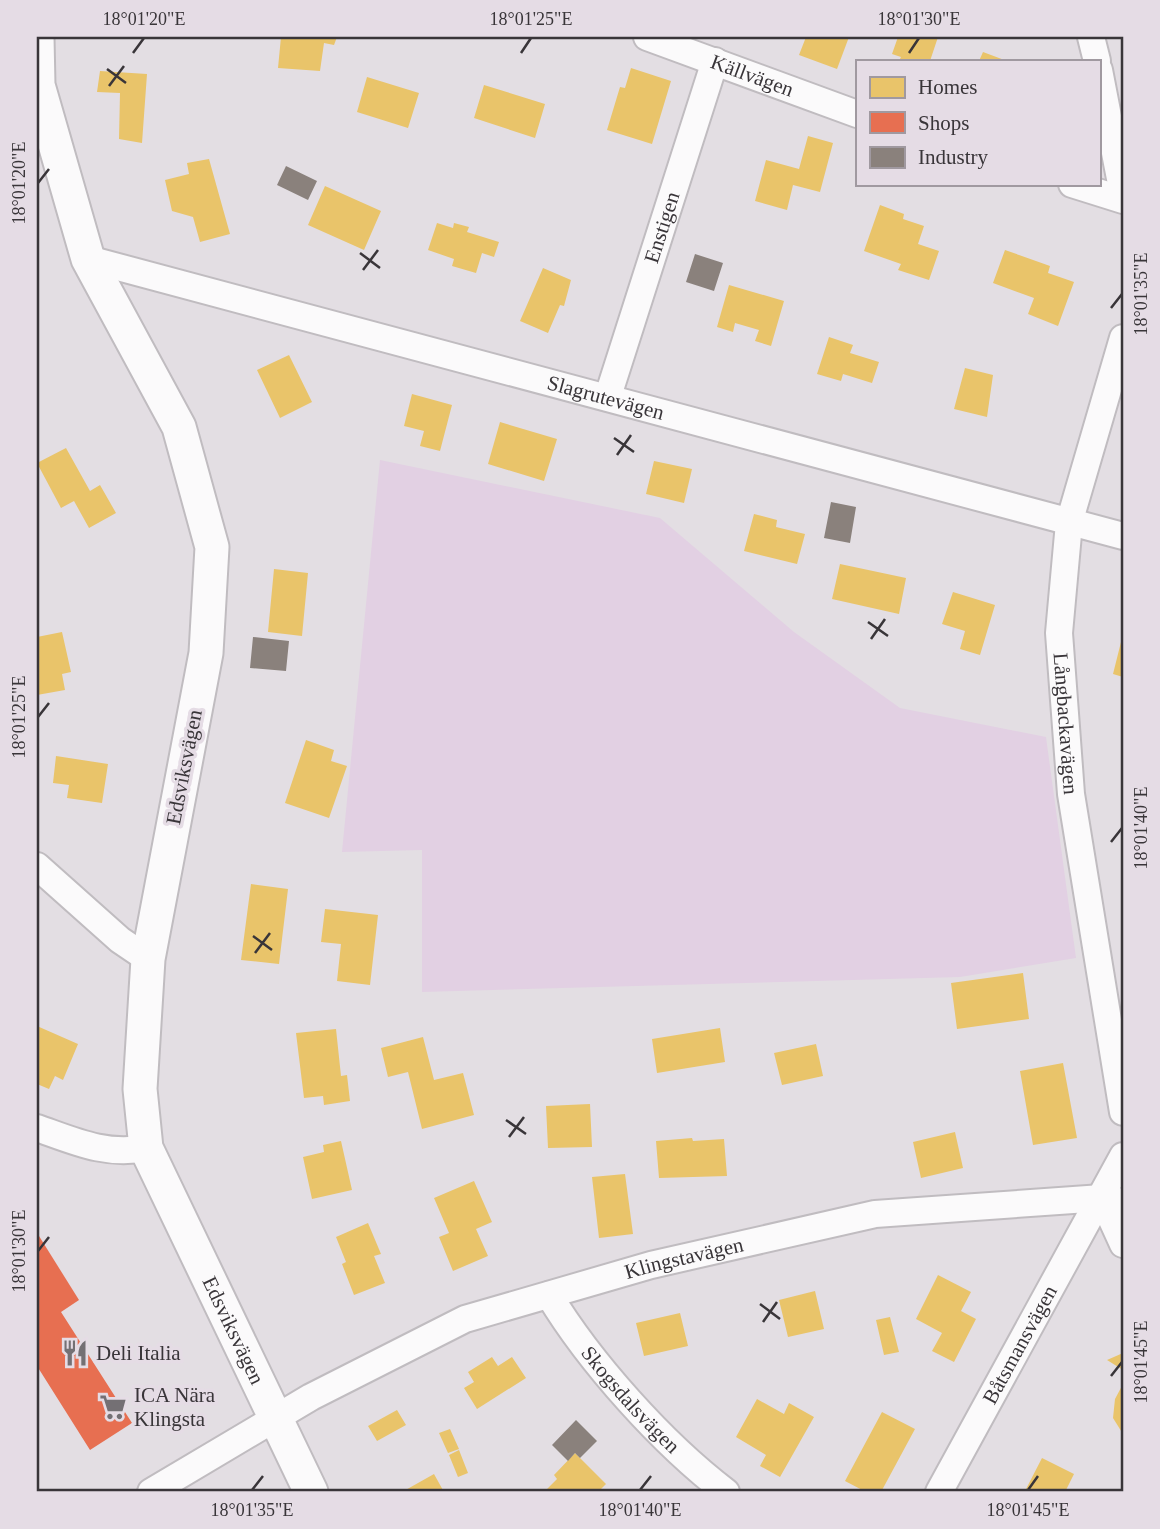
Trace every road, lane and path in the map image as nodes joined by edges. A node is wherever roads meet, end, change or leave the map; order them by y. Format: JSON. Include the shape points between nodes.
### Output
{"nodes":[{"id":1,"x":37,"y":37,"type":"edge"},
{"id":2,"x":647,"y":37,"type":"edge"},
{"id":3,"x":1091,"y":37,"type":"edge"},
{"id":4,"x":1097,"y":60,"type":"edge"},
{"id":5,"x":715,"y":61,"type":"junction"},
{"id":6,"x":1100,"y":74,"type":"edge"},
{"id":7,"x":856,"y":114,"type":"edge"},
{"id":8,"x":1078,"y":186,"type":"edge"},
{"id":9,"x":1123,"y":194,"type":"edge"},
{"id":10,"x":1123,"y":200,"type":"edge"},
{"id":11,"x":88,"y":259,"type":"junction"},
{"id":12,"x":1123,"y":338,"type":"edge"},
{"id":13,"x":608,"y":396,"type":"junction"},
{"id":14,"x":1069,"y":523,"type":"junction"},
{"id":15,"x":1123,"y":536,"type":"edge"},
{"id":16,"x":37,"y":866,"type":"edge"},
{"id":17,"x":148,"y":959,"type":"junction"},
{"id":18,"x":1123,"y":1112,"type":"edge"},
{"id":19,"x":37,"y":1128,"type":"edge"},
{"id":20,"x":146,"y":1148,"type":"junction"},
{"id":21,"x":1123,"y":1156,"type":"edge"},
{"id":22,"x":1113,"y":1200,"type":"edge"},
{"id":23,"x":1123,"y":1244,"type":"edge"},
{"id":24,"x":549,"y":1295,"type":"junction"},
{"id":25,"x":274,"y":1419,"type":"junction"},
{"id":26,"x":151,"y":1492,"type":"edge"},
{"id":27,"x":311,"y":1492,"type":"edge"},
{"id":28,"x":726,"y":1492,"type":"edge"},
{"id":29,"x":939,"y":1492,"type":"edge"}],
"edges":[{"from":1,"to":11,"type":"street","name":"Edsviksvägen","via":[[38,85]]},
{"from":2,"to":5,"type":"street","name":"Källvägen"},
{"from":3,"to":4,"type":"street"},
{"from":5,"to":7,"type":"street","name":"Källvägen"},
{"from":5,"to":13,"type":"street","name":"Enstigen"},
{"from":6,"to":9,"type":"street"},
{"from":8,"to":10,"type":"street"},
{"from":11,"to":13,"type":"street","name":"Slagrutevägen"},
{"from":11,"to":17,"type":"street","name":"Edsviksvägen","via":[[179,427],[212,547],[206,653]]},
{"from":12,"to":14,"type":"street","name":"Långbackavägen"},
{"from":13,"to":14,"type":"street","name":"Slagrutevägen"},
{"from":14,"to":15,"type":"street","name":"Slagrutevägen"},
{"from":14,"to":18,"type":"street","name":"Långbackavägen","via":[[1059,633],[1071,794]]},
{"from":16,"to":17,"type":"street"},
{"from":17,"to":20,"type":"street","name":"Edsviksvägen","via":[[140,1089]]},
{"from":19,"to":20,"type":"street","via":[[96,1149],[128,1152]]},
{"from":20,"to":25,"type":"street","name":"Edsviksvägen"},
{"from":21,"to":22,"type":"street"},
{"from":22,"to":23,"type":"street"},
{"from":22,"to":24,"type":"street","name":"Klingstavägen","via":[[874,1214],[651,1265]]},
{"from":22,"to":29,"type":"street","name":"Båtsmansvägen"},
{"from":24,"to":25,"type":"street","name":"Klingstavägen","via":[[465,1319]]},
{"from":24,"to":28,"type":"street","name":"Skogsdalsvägen","via":[[571,1332],[684,1461]]},
{"from":25,"to":26,"type":"street","name":"Klingstavägen"},
{"from":25,"to":27,"type":"street","name":"Edsviksvägen"}]}
